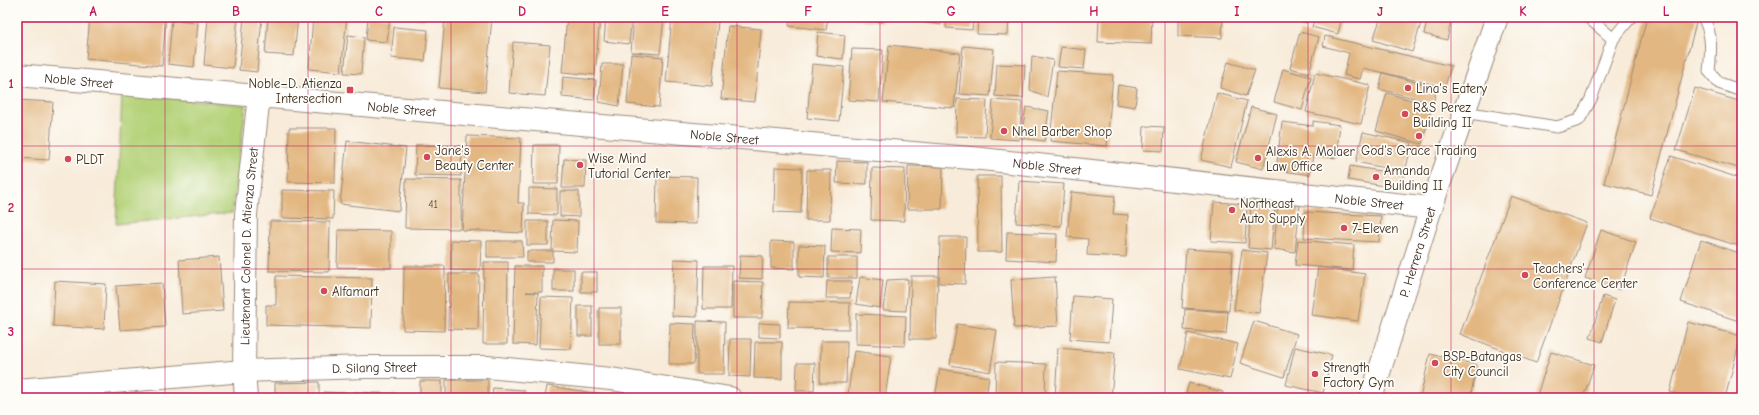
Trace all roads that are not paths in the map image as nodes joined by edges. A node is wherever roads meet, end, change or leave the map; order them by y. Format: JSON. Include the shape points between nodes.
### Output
{"nodes":[{"id":1,"x":1497,"y":17,"type":"edge"},
{"id":2,"x":1588,"y":17,"type":"edge"},
{"id":3,"x":1631,"y":17,"type":"edge"},
{"id":4,"x":1703,"y":17,"type":"edge"},
{"id":5,"x":1613,"y":39,"type":"junction"},
{"id":6,"x":17,"y":75,"type":"edge"},
{"id":7,"x":1742,"y":91,"type":"edge"},
{"id":8,"x":259,"y":95,"type":"junction"},
{"id":9,"x":1464,"y":112,"type":"junction"},
{"id":10,"x":1431,"y":208,"type":"junction"},
{"id":11,"x":244,"y":371,"type":"junction"},
{"id":12,"x":17,"y":390,"type":"edge"},
{"id":13,"x":76,"y":391,"type":"edge"},
{"id":14,"x":246,"y":398,"type":"edge"},
{"id":15,"x":730,"y":398,"type":"edge"},
{"id":16,"x":1371,"y":398,"type":"edge"}],
"edges":[{"from":1,"to":9,"type":"street","name":"P. Herrera Street"},
{"from":2,"to":5,"type":"lane"},
{"from":3,"to":5,"type":"lane"},
{"from":4,"to":7,"type":"lane","via":[[1709,27],[1712,48],[1709,71],[1719,83]]},
{"from":5,"to":9,"type":"lane","via":[[1591,99],[1579,120],[1557,127]]},
{"from":6,"to":8,"type":"street","name":"Noble Street"},
{"from":8,"to":10,"type":"street","name":"Noble Street","via":[[982,159]]},
{"from":8,"to":11,"type":"street","name":"Lieutenant Colonel D. Atienza Street","via":[[246,214]]},
{"from":9,"to":10,"type":"street","name":"P. Herrera Street"},
{"from":10,"to":16,"type":"street","name":"P. Herrera Street"},
{"from":11,"to":13,"type":"street","name":"D. Silang Street"},
{"from":11,"to":14,"type":"street","name":"Lieutenant Colonel D. Atienza Street"},
{"from":11,"to":15,"type":"street","name":"D. Silang Street","via":[[487,367],[611,379]]},
{"from":12,"to":13,"type":"street","name":"D. Silang Street"}]}
